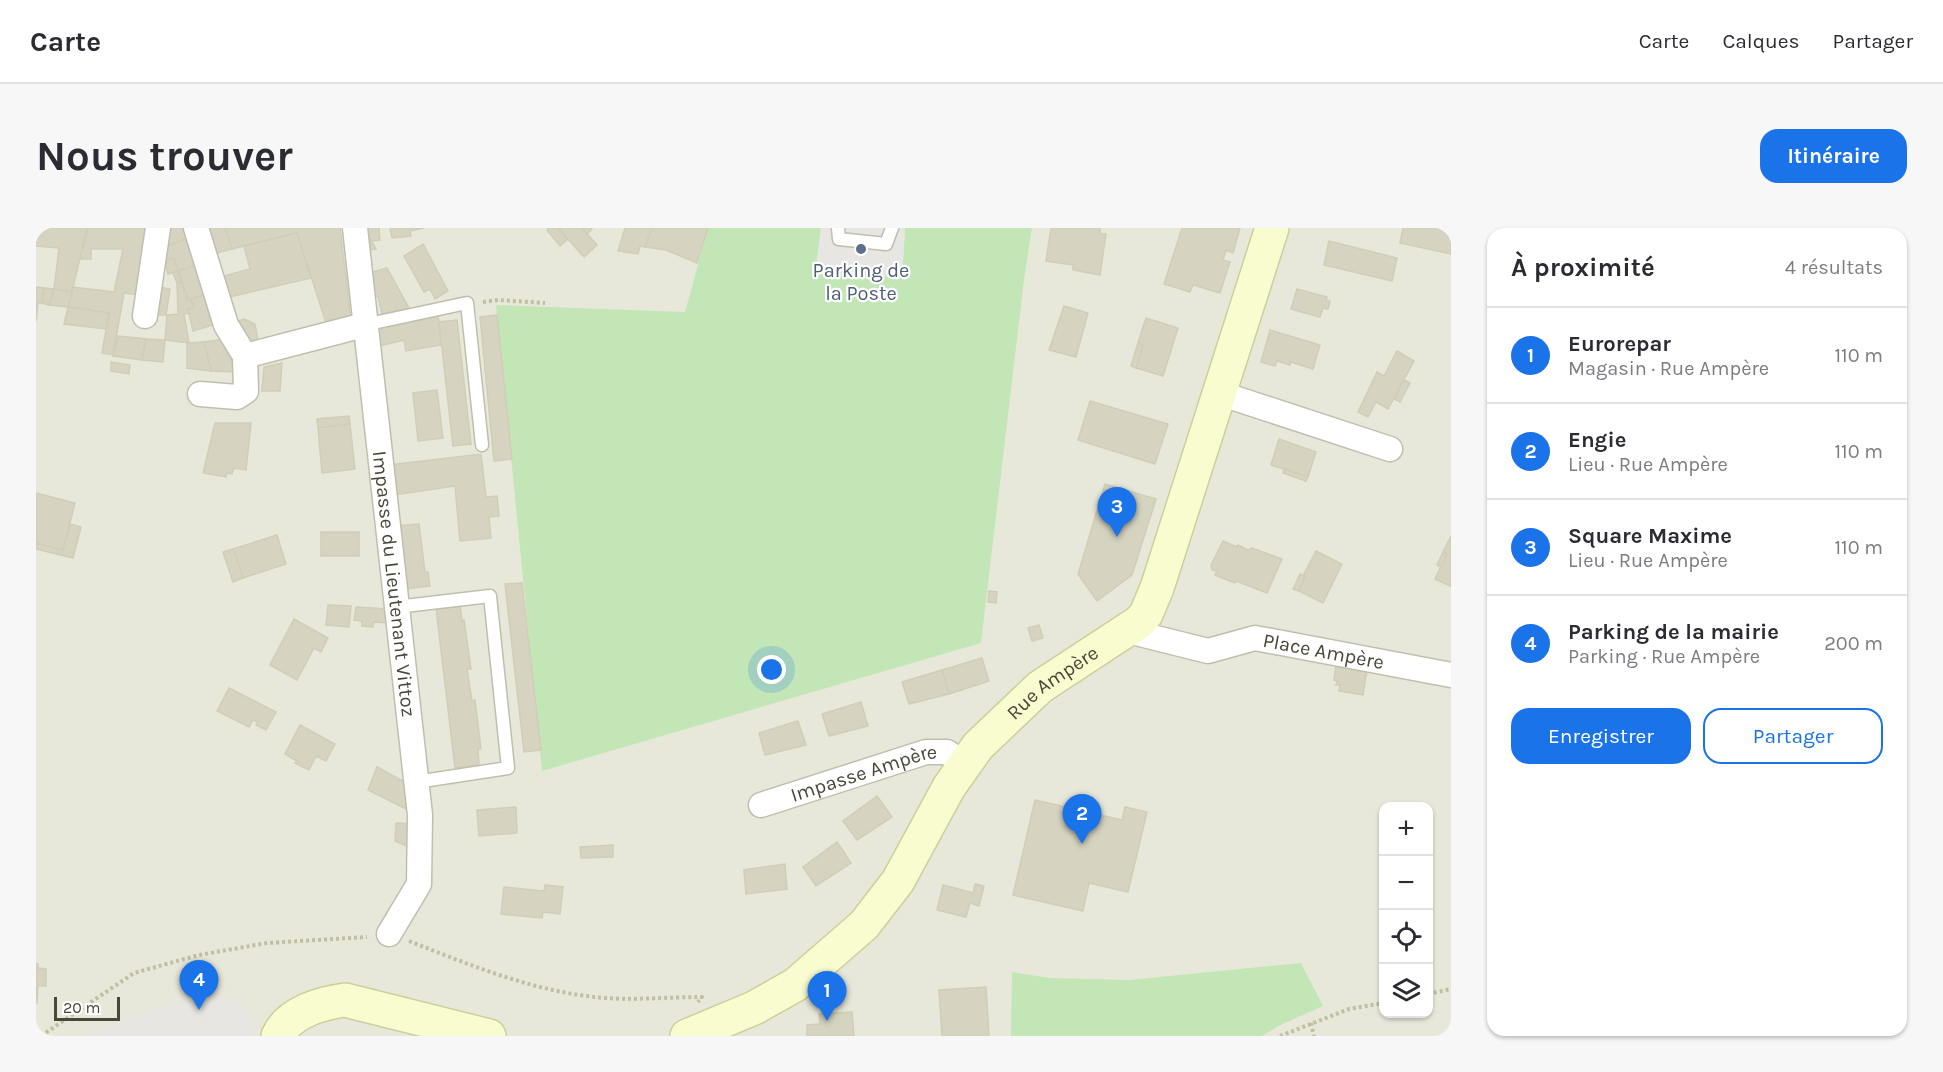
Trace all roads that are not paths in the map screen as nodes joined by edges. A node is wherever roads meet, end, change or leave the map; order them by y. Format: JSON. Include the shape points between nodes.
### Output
{"nodes":[{"id":1,"x":158,"y":228,"type":"edge"},
{"id":2,"x":196,"y":228,"type":"edge"},
{"id":3,"x":355,"y":228,"type":"edge"},
{"id":4,"x":837,"y":228,"type":"edge"},
{"id":5,"x":892,"y":228,"type":"edge"},
{"id":6,"x":1272,"y":228,"type":"edge"},
{"id":7,"x":146,"y":316,"type":"dead end"},
{"id":8,"x":364,"y":325,"type":"junction"},
{"id":9,"x":245,"y":356,"type":"junction"},
{"id":10,"x":1219,"y":393,"type":"junction"},
{"id":11,"x":200,"y":394,"type":"dead end"},
{"id":12,"x":482,"y":445,"type":"dead end"},
{"id":13,"x":1390,"y":449,"type":"dead end"},
{"id":14,"x":396,"y":608,"type":"junction"},
{"id":15,"x":1128,"y":631,"type":"junction"},
{"id":16,"x":1451,"y":675,"type":"edge"},
{"id":17,"x":965,"y":765,"type":"junction"},
{"id":18,"x":416,"y":782,"type":"junction"},
{"id":19,"x":761,"y":805,"type":"dead end"},
{"id":20,"x":389,"y":934,"type":"road end"},
{"id":21,"x":278,"y":1036,"type":"edge"},
{"id":22,"x":489,"y":1036,"type":"edge"},
{"id":23,"x":688,"y":1036,"type":"edge"}],
"edges":[{"from":1,"to":7,"type":"street"},
{"from":2,"to":9,"type":"street","via":[[226,325]]},
{"from":3,"to":8,"type":"street","name":"Impasse du Lieutenant Vittoz"},
{"from":4,"to":5,"type":"lane","via":[[838,239],[886,244]]},
{"from":6,"to":10,"type":"street","name":"Rue Ampère"},
{"from":8,"to":9,"type":"street"},
{"from":8,"to":12,"type":"lane","via":[[467,303]]},
{"from":8,"to":14,"type":"street","name":"Impasse du Lieutenant Vittoz"},
{"from":9,"to":11,"type":"street","via":[[246,391],[237,397]]},
{"from":10,"to":13,"type":"street"},
{"from":10,"to":15,"type":"street","name":"Rue Ampère","via":[[1154,596],[1146,614]]},
{"from":14,"to":18,"type":"street","name":"Impasse du Lieutenant Vittoz"},
{"from":14,"to":18,"type":"lane","via":[[490,596],[508,768]]},
{"from":15,"to":16,"type":"street","name":"Place Ampère","via":[[1208,651],[1255,638]]},
{"from":15,"to":17,"type":"street","name":"Rue Ampère","via":[[1040,687],[978,746]]},
{"from":17,"to":19,"type":"street","name":"Impasse Ampère","via":[[947,752],[926,752]]},
{"from":17,"to":23,"type":"street","name":"Rue Ampère","via":[[898,881],[864,925],[795,986]]},
{"from":18,"to":20,"type":"street","name":"Impasse du Lieutenant Vittoz","via":[[420,815],[419,884]]},
{"from":21,"to":22,"type":"street","via":[[299,1015],[321,1003],[345,1000]]}]}
